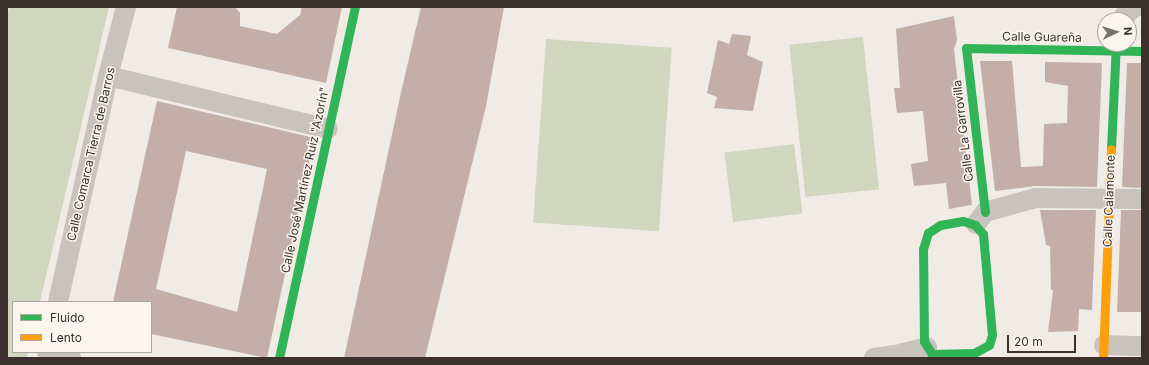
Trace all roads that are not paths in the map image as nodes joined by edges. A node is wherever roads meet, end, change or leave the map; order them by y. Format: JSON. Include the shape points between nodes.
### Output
{"nodes":[{"id":1,"x":126,"y":7,"type":"edge"},
{"id":2,"x":355,"y":7,"type":"edge"},
{"id":3,"x":1097,"y":47,"type":"edge"},
{"id":4,"x":966,"y":48,"type":"joint"},
{"id":5,"x":1116,"y":52,"type":"edge"},
{"id":6,"x":108,"y":76,"type":"junction"},
{"id":7,"x":328,"y":129,"type":"junction"},
{"id":8,"x":1109,"y":199,"type":"junction"},
{"id":9,"x":1142,"y":199,"type":"edge"},
{"id":10,"x":980,"y":218,"type":"junction"},
{"id":11,"x":58,"y":301,"type":"edge"},
{"id":12,"x":1142,"y":346,"type":"edge"},
{"id":13,"x":1103,"y":351,"type":"edge"},
{"id":14,"x":51,"y":353,"type":"edge"},
{"id":15,"x":933,"y":353,"type":"edge"},
{"id":16,"x":71,"y":358,"type":"edge"},
{"id":17,"x":279,"y":358,"type":"edge"},
{"id":18,"x":874,"y":358,"type":"edge"}],
"edges":[{"from":1,"to":6,"type":"street","name":"Calle Comarca Tierra de Barros"},
{"from":2,"to":7,"type":"street","name":"Calle José Martínez Ruiz \"Azorín\""},
{"from":3,"to":4,"type":"street","name":"Calle Guareña"},
{"from":4,"to":10,"type":"street","name":"Calle La Garrovilla"},
{"from":5,"to":8,"type":"street","name":"Calle Calamonte"},
{"from":6,"to":7,"type":"street"},
{"from":6,"to":11,"type":"street","name":"Calle Comarca Tierra de Barros"},
{"from":7,"to":17,"type":"street","name":"Calle José Martínez Ruiz \"Azorín\""},
{"from":8,"to":9,"type":"street"},
{"from":8,"to":10,"type":"street","via":[[1034,198]]},
{"from":8,"to":13,"type":"street","name":"Calle Calamonte"},
{"from":10,"to":15,"type":"street","via":[[940,225],[928,233],[923,249],[924,341]]},
{"from":10,"to":15,"type":"street","via":[[992,335],[989,345],[974,353]]},
{"from":12,"to":13,"type":"street"},
{"from":14,"to":16,"type":"street"},
{"from":15,"to":18,"type":"street"}]}
